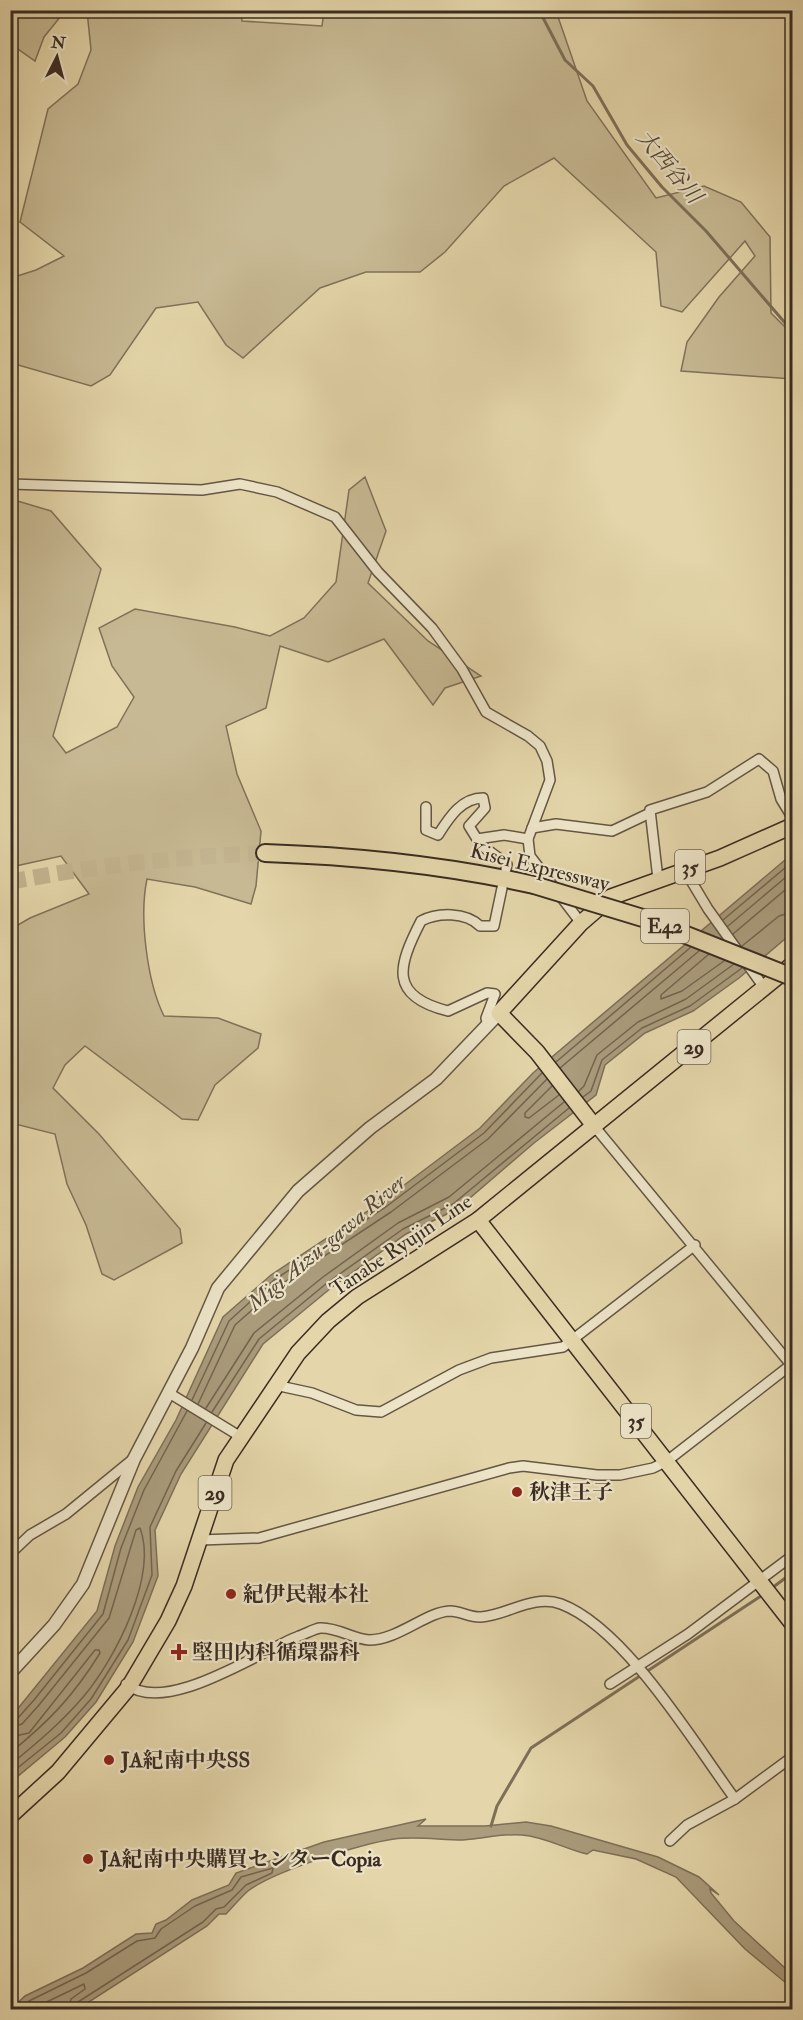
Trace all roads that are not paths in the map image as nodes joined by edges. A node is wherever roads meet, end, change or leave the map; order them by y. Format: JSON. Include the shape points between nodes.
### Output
{"nodes":[{"id":1,"x":10,"y":484,"type":"edge"},
{"id":2,"x":426,"y":807,"type":"dead end"},
{"id":3,"x":650,"y":813,"type":"junction"},
{"id":4,"x":792,"y":817,"type":"edge"},
{"id":5,"x":792,"y":826,"type":"edge"},
{"id":6,"x":532,"y":828,"type":"junction"},
{"id":7,"x":477,"y":839,"type":"junction"},
{"id":8,"x":528,"y":839,"type":"junction"},
{"id":9,"x":265,"y":853,"type":"tunnel mouth"},
{"id":10,"x":506,"y":869,"type":"dead end"},
{"id":11,"x":684,"y":869,"type":"junction"},
{"id":12,"x":658,"y":879,"type":"junction"},
{"id":13,"x":502,"y":888,"type":"dead end"},
{"id":14,"x":581,"y":923,"type":"junction"},
{"id":15,"x":792,"y":965,"type":"edge"},
{"id":16,"x":792,"y":977,"type":"edge"},
{"id":17,"x":765,"y":989,"type":"junction"},
{"id":18,"x":499,"y":1013,"type":"junction"},
{"id":19,"x":488,"y":1026,"type":"junction"},
{"id":20,"x":592,"y":1123,"type":"junction"},
{"id":21,"x":478,"y":1220,"type":"junction"},
{"id":22,"x":694,"y":1245,"type":"junction"},
{"id":23,"x":571,"y":1341,"type":"junction"},
{"id":24,"x":792,"y":1365,"type":"edge"},
{"id":25,"x":276,"y":1385,"type":"junction"},
{"id":26,"x":171,"y":1394,"type":"junction"},
{"id":27,"x":238,"y":1436,"type":"junction"},
{"id":28,"x":134,"y":1459,"type":"junction"},
{"id":29,"x":667,"y":1461,"type":"junction"},
{"id":30,"x":200,"y":1540,"type":"junction"},
{"id":31,"x":10,"y":1554,"type":"edge"},
{"id":32,"x":792,"y":1556,"type":"edge"},
{"id":33,"x":760,"y":1581,"type":"junction"},
{"id":34,"x":792,"y":1623,"type":"edge"},
{"id":35,"x":638,"y":1666,"type":"junction"},
{"id":36,"x":10,"y":1673,"type":"edge"},
{"id":37,"x":610,"y":1684,"type":"dead end"},
{"id":38,"x":127,"y":1685,"type":"junction"},
{"id":39,"x":792,"y":1757,"type":"edge"},
{"id":40,"x":735,"y":1799,"type":"junction"},
{"id":41,"x":12,"y":1810,"type":"edge"},
{"id":42,"x":669,"y":1841,"type":"dead end"}],
"edges":[{"from":1,"to":6,"type":"street","via":[[202,490],[240,484],[277,492],[335,517],[378,572],[432,627],[486,712],[540,746],[550,780]]},
{"from":2,"to":7,"type":"street","via":[[426,830],[438,835],[454,811],[473,798],[483,798],[485,808],[469,826]]},
{"from":3,"to":4,"type":"street","via":[[707,792],[759,759],[773,771],[781,799]]},
{"from":3,"to":6,"type":"street","via":[[612,831],[556,824]]},
{"from":3,"to":12,"type":"street"},
{"from":5,"to":11,"type":"main road","number":"35","via":[[720,858]]},
{"from":6,"to":8,"type":"street"},
{"from":7,"to":8,"type":"street","via":[[504,835]]},
{"from":7,"to":10,"type":"street","via":[[507,864]]},
{"from":8,"to":14,"type":"street","via":[[530,856]]},
{"from":9,"to":16,"type":"highway","name":"Kisei Expressway","number":"E42","bridge":true,"via":[[394,860],[534,885],[656,922]]},
{"from":11,"to":12,"type":"main road","number":"35"},
{"from":11,"to":17,"type":"street","bridge":true},
{"from":12,"to":14,"type":"main road","number":"35","via":[[611,897]]},
{"from":13,"to":19,"type":"street","via":[[495,926],[480,926],[472,919],[445,915],[429,917],[421,921],[402,962],[410,991],[434,1007],[448,1011],[487,993],[495,994],[486,1018]]},
{"from":14,"to":18,"type":"main road","number":"35"},
{"from":15,"to":17,"type":"main road","name":"Tanabe Ryujin Line","number":"29"},
{"from":17,"to":20,"type":"main road","name":"Tanabe Ryujin Line","number":"29"},
{"from":18,"to":19,"type":"street"},
{"from":18,"to":20,"type":"main road","via":[[537,1052]]},
{"from":19,"to":26,"type":"street","via":[[436,1078],[370,1128],[298,1191],[218,1288]]},
{"from":20,"to":21,"type":"main road","name":"Tanabe Ryujin Line","number":"29"},
{"from":20,"to":22,"type":"street"},
{"from":21,"to":23,"type":"main road","number":"35"},
{"from":21,"to":25,"type":"main road","name":"Tanabe Ryujin Line","number":"29","via":[[357,1297],[298,1353]]},
{"from":22,"to":23,"type":"street"},
{"from":22,"to":24,"type":"street"},
{"from":23,"to":25,"type":"street","via":[[563,1347],[491,1358],[459,1370],[381,1412],[356,1410],[312,1393]]},
{"from":23,"to":29,"type":"main road","number":"35"},
{"from":24,"to":29,"type":"street"},
{"from":25,"to":27,"type":"main road","name":"Tanabe Ryujin Line","number":"29"},
{"from":26,"to":27,"type":"street"},
{"from":26,"to":28,"type":"street"},
{"from":27,"to":30,"type":"main road","name":"Tanabe Ryujin Line","number":"29","via":[[226,1460]]},
{"from":28,"to":31,"type":"street"},
{"from":28,"to":36,"type":"street","via":[[83,1584],[57,1629]]},
{"from":29,"to":30,"type":"street","via":[[620,1475],[509,1468],[260,1538]]},
{"from":29,"to":33,"type":"main road","number":"35"},
{"from":30,"to":38,"type":"main road","name":"Tanabe Ryujin Line","number":"29","via":[[168,1621]]},
{"from":32,"to":33,"type":"street"},
{"from":33,"to":34,"type":"main road","number":"35"},
{"from":33,"to":35,"type":"street"},
{"from":35,"to":37,"type":"street"},
{"from":35,"to":38,"type":"street","via":[[606,1632],[560,1604],[542,1601],[480,1618],[449,1611],[390,1636],[368,1640],[320,1628],[172,1692],[150,1693]]},
{"from":35,"to":40,"type":"street"},
{"from":38,"to":41,"type":"main road","name":"Tanabe Ryujin Line","number":"29","via":[[58,1772]]},
{"from":39,"to":40,"type":"street"},
{"from":40,"to":42,"type":"street","via":[[687,1825]]}]}
